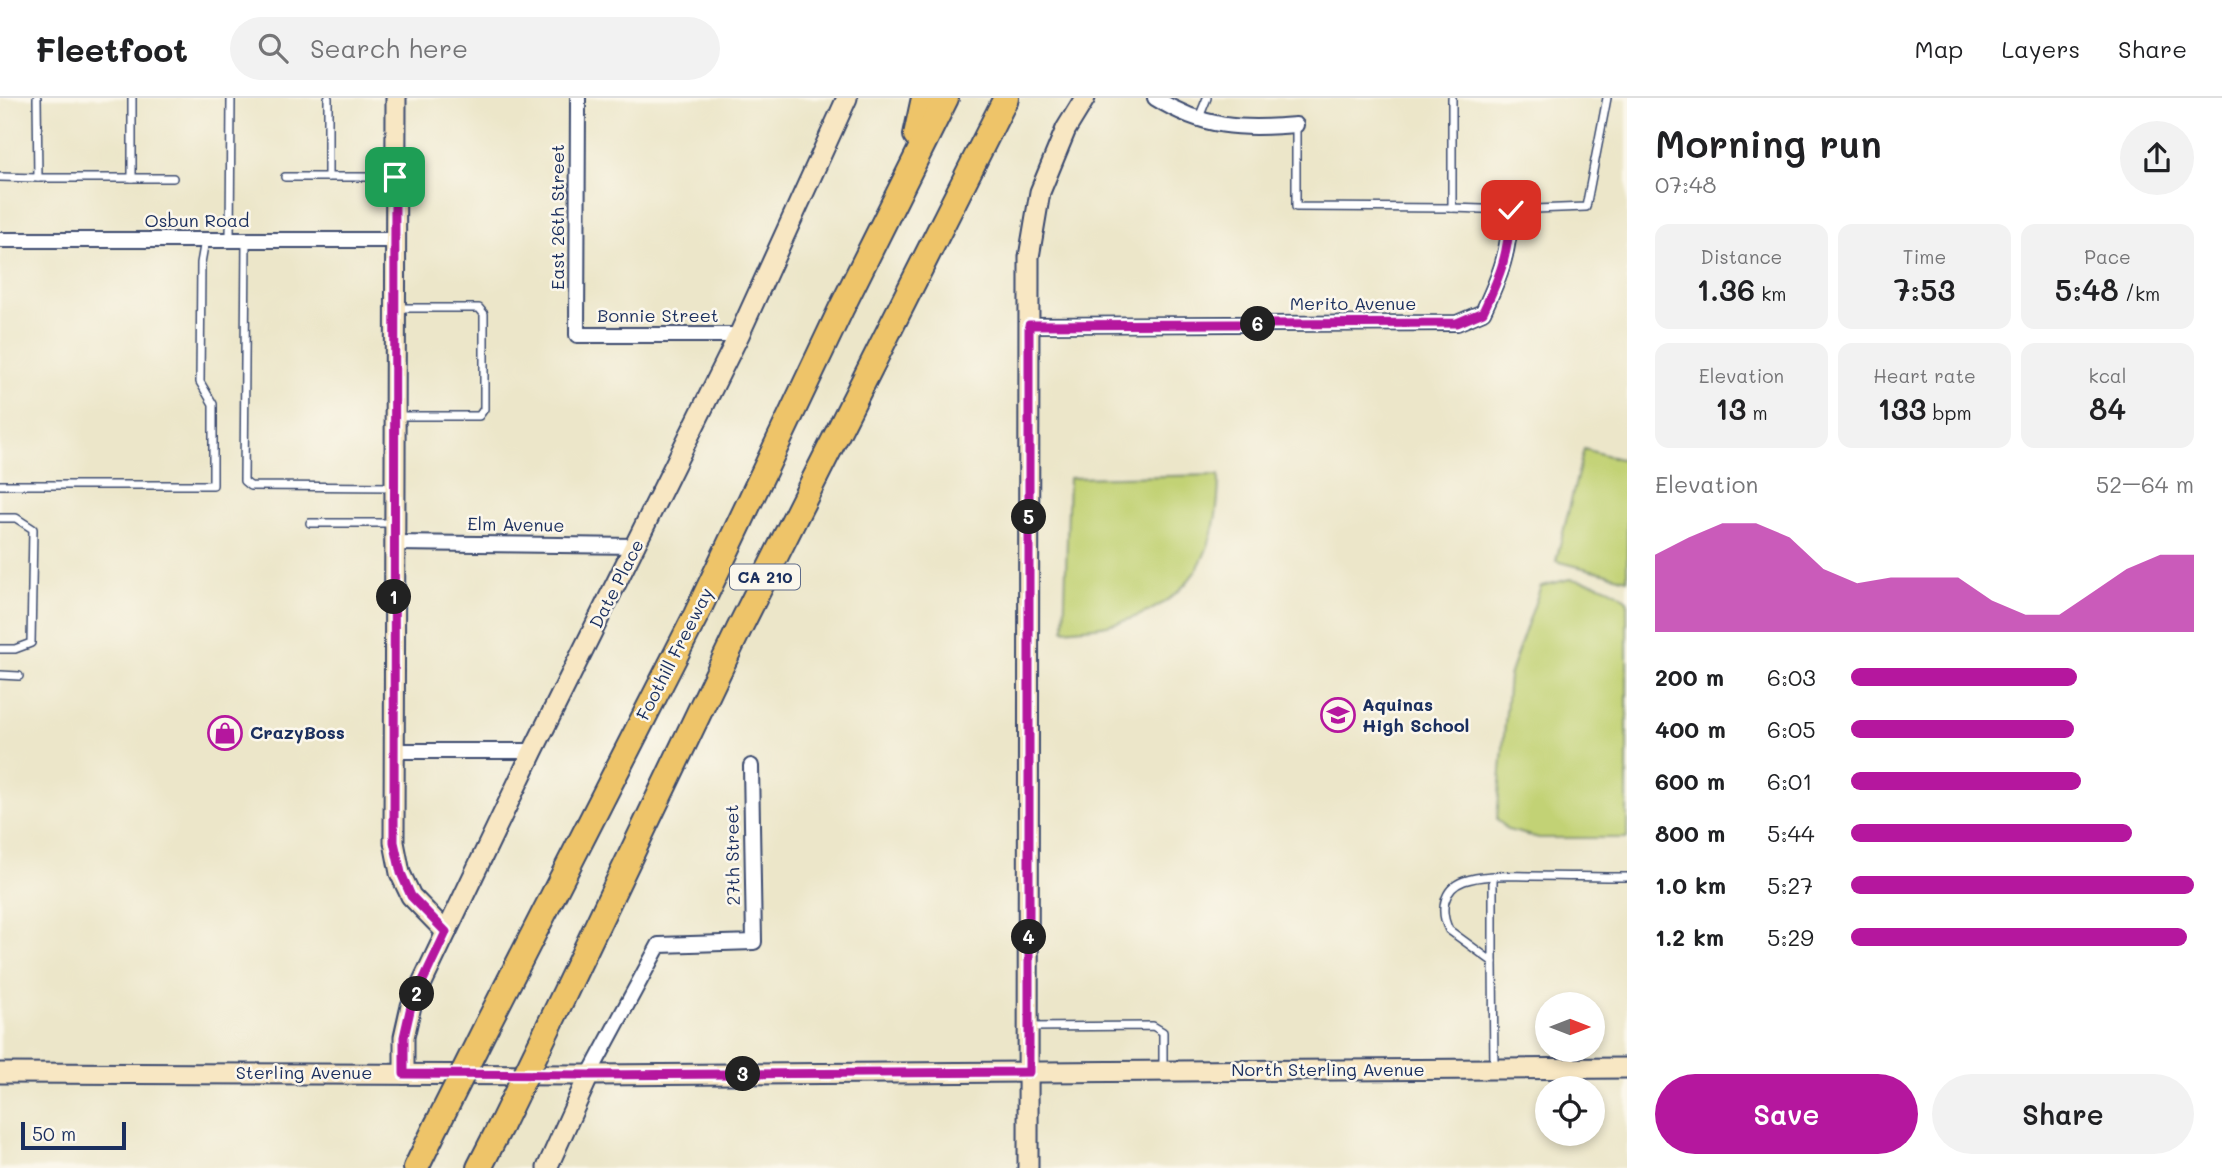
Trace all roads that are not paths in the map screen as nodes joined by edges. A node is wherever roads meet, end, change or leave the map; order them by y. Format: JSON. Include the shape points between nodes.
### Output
{"nodes":[{"id":1,"x":37,"y":98,"type":"edge"},
{"id":2,"x":132,"y":98,"type":"edge"},
{"id":3,"x":231,"y":98,"type":"edge"},
{"id":4,"x":328,"y":98,"type":"edge"},
{"id":5,"x":396,"y":98,"type":"edge"},
{"id":6,"x":578,"y":98,"type":"edge"},
{"id":7,"x":848,"y":98,"type":"edge"},
{"id":8,"x":925,"y":98,"type":"edge"},
{"id":9,"x":946,"y":98,"type":"edge"},
{"id":10,"x":1006,"y":98,"type":"edge"},
{"id":11,"x":1022,"y":98,"type":"edge"},
{"id":12,"x":1085,"y":98,"type":"edge"},
{"id":13,"x":1155,"y":98,"type":"edge"},
{"id":14,"x":1207,"y":98,"type":"edge"},
{"id":15,"x":1452,"y":98,"type":"edge"},
{"id":16,"x":1607,"y":98,"type":"edge"},
{"id":17,"x":1198,"y":120,"type":"junction"},
{"id":18,"x":1296,"y":125,"type":"joint"},
{"id":19,"x":990,"y":134,"type":"junction"},
{"id":20,"x":908,"y":173,"type":"junction"},
{"id":21,"x":0,"y":177,"type":"edge"},
{"id":22,"x":285,"y":177,"type":"dead end"},
{"id":23,"x":328,"y":177,"type":"junction"},
{"id":24,"x":395,"y":177,"type":"junction"},
{"id":25,"x":38,"y":178,"type":"junction"},
{"id":26,"x":132,"y":178,"type":"junction"},
{"id":27,"x":173,"y":178,"type":"dead end"},
{"id":28,"x":1452,"y":208,"type":"junction"},
{"id":29,"x":1511,"y":210,"type":"junction"},
{"id":30,"x":0,"y":240,"type":"edge"},
{"id":31,"x":205,"y":240,"type":"junction"},
{"id":32,"x":230,"y":240,"type":"junction"},
{"id":33,"x":246,"y":240,"type":"junction"},
{"id":34,"x":395,"y":240,"type":"junction"},
{"id":35,"x":394,"y":307,"type":"junction"},
{"id":36,"x":1029,"y":325,"type":"junction"},
{"id":37,"x":577,"y":335,"type":"joint"},
{"id":38,"x":739,"y":335,"type":"junction"},
{"id":39,"x":395,"y":416,"type":"junction"},
{"id":40,"x":0,"y":485,"type":"edge"},
{"id":41,"x":395,"y":487,"type":"junction"},
{"id":42,"x":0,"y":518,"type":"edge"},
{"id":43,"x":310,"y":523,"type":"dead end"},
{"id":44,"x":395,"y":533,"type":"junction"},
{"id":45,"x":636,"y":546,"type":"junction"},
{"id":46,"x":0,"y":649,"type":"edge"},
{"id":47,"x":0,"y":676,"type":"edge"},
{"id":48,"x":19,"y":676,"type":"dead end"},
{"id":49,"x":394,"y":751,"type":"junction"},
{"id":50,"x":533,"y":751,"type":"junction"},
{"id":51,"x":751,"y":766,"type":"dead end"},
{"id":52,"x":1493,"y":877,"type":"junction"},
{"id":53,"x":1627,"y":877,"type":"edge"},
{"id":54,"x":446,"y":932,"type":"junction"},
{"id":55,"x":1493,"y":962,"type":"junction"},
{"id":56,"x":1029,"y":1027,"type":"junction"},
{"id":57,"x":1627,"y":1068,"type":"edge"},
{"id":58,"x":1494,"y":1069,"type":"junction"},
{"id":59,"x":1163,"y":1071,"type":"junction"},
{"id":60,"x":1029,"y":1072,"type":"junction"},
{"id":61,"x":0,"y":1073,"type":"edge"},
{"id":62,"x":404,"y":1074,"type":"junction"},
{"id":63,"x":589,"y":1075,"type":"junction"},
{"id":64,"x":415,"y":1168,"type":"edge"},
{"id":65,"x":479,"y":1168,"type":"edge"},
{"id":66,"x":547,"y":1168,"type":"edge"},
{"id":67,"x":1028,"y":1168,"type":"edge"}],
"edges":[{"from":1,"to":25,"type":"lane"},
{"from":2,"to":26,"type":"lane"},
{"from":3,"to":32,"type":"lane"},
{"from":4,"to":23,"type":"lane"},
{"from":5,"to":24,"type":"street"},
{"from":6,"to":37,"type":"street","name":"East 26th Street"},
{"from":7,"to":38,"type":"street","name":"Date Place"},
{"from":8,"to":20,"type":"highway"},
{"from":9,"to":20,"type":"highway","name":"Foothill Freeway","number":"CA 210"},
{"from":10,"to":19,"type":"highway","number":"CA 210"},
{"from":11,"to":19,"type":"highway"},
{"from":12,"to":36,"type":"street","via":[[1066,129],[1040,192],[1029,257]]},
{"from":13,"to":17,"type":"street"},
{"from":14,"to":17,"type":"lane"},
{"from":15,"to":28,"type":"lane"},
{"from":16,"to":29,"type":"lane","via":[[1586,207]]},
{"from":17,"to":18,"type":"street","via":[[1256,129]]},
{"from":18,"to":28,"type":"lane","via":[[1296,207]]},
{"from":19,"to":65,"type":"highway","number":"CA 210","bridge":true,"via":[[739,629]]},
{"from":20,"to":64,"type":"highway","name":"Foothill Freeway","number":"CA 210","bridge":true,"via":[[696,615]]},
{"from":21,"to":25,"type":"lane"},
{"from":22,"to":23,"type":"lane"},
{"from":23,"to":24,"type":"lane"},
{"from":24,"to":34,"type":"street"},
{"from":25,"to":26,"type":"lane"},
{"from":26,"to":27,"type":"lane"},
{"from":28,"to":29,"type":"lane"},
{"from":29,"to":36,"type":"street","name":"Merito Avenue","via":[[1501,274],[1483,312],[1457,323]]},
{"from":30,"to":31,"type":"street","name":"Osbun Road"},
{"from":31,"to":32,"type":"street","name":"Osbun Road"},
{"from":31,"to":40,"type":"lane","via":[[200,382],[214,404],[213,485]]},
{"from":32,"to":33,"type":"street","name":"Osbun Road"},
{"from":33,"to":34,"type":"street","name":"Osbun Road"},
{"from":33,"to":41,"type":"lane","via":[[244,481],[250,486]]},
{"from":34,"to":35,"type":"street"},
{"from":35,"to":39,"type":"street"},
{"from":35,"to":39,"type":"lane","via":[[479,308],[484,314],[484,409],[479,416]]},
{"from":36,"to":56,"type":"street"},
{"from":37,"to":38,"type":"street","name":"Bonnie Street"},
{"from":38,"to":45,"type":"street","name":"Date Place"},
{"from":39,"to":41,"type":"street"},
{"from":41,"to":44,"type":"street"},
{"from":42,"to":46,"type":"lane","via":[[16,517],[33,529],[32,643]]},
{"from":43,"to":44,"type":"lane"},
{"from":44,"to":45,"type":"street","name":"Elm Avenue"},
{"from":44,"to":49,"type":"street"},
{"from":45,"to":50,"type":"street","name":"Date Place"},
{"from":47,"to":48,"type":"lane"},
{"from":49,"to":50,"type":"street"},
{"from":49,"to":54,"type":"street","via":[[394,842],[401,873],[411,896]]},
{"from":50,"to":54,"type":"street","name":"Date Place"},
{"from":51,"to":63,"type":"street","name":"27th Street","via":[[754,943],[659,945]]},
{"from":52,"to":53,"type":"lane"},
{"from":52,"to":55,"type":"lane"},
{"from":52,"to":55,"type":"lane","via":[[1459,883],[1443,906],[1449,930]]},
{"from":54,"to":62,"type":"street","name":"Date Place","via":[[411,1006],[404,1037]]},
{"from":55,"to":58,"type":"lane"},
{"from":56,"to":59,"type":"lane","via":[[1153,1026],[1163,1032]]},
{"from":56,"to":60,"type":"street"},
{"from":57,"to":58,"type":"street","name":"North Sterling Avenue"},
{"from":58,"to":59,"type":"street","name":"North Sterling Avenue"},
{"from":59,"to":60,"type":"street","name":"North Sterling Avenue"},
{"from":60,"to":63,"type":"street","name":"Sterling Avenue"},
{"from":60,"to":67,"type":"street"},
{"from":61,"to":62,"type":"street","name":"Sterling Avenue"},
{"from":62,"to":63,"type":"street","name":"Sterling Avenue"},
{"from":63,"to":66,"type":"street"}]}
